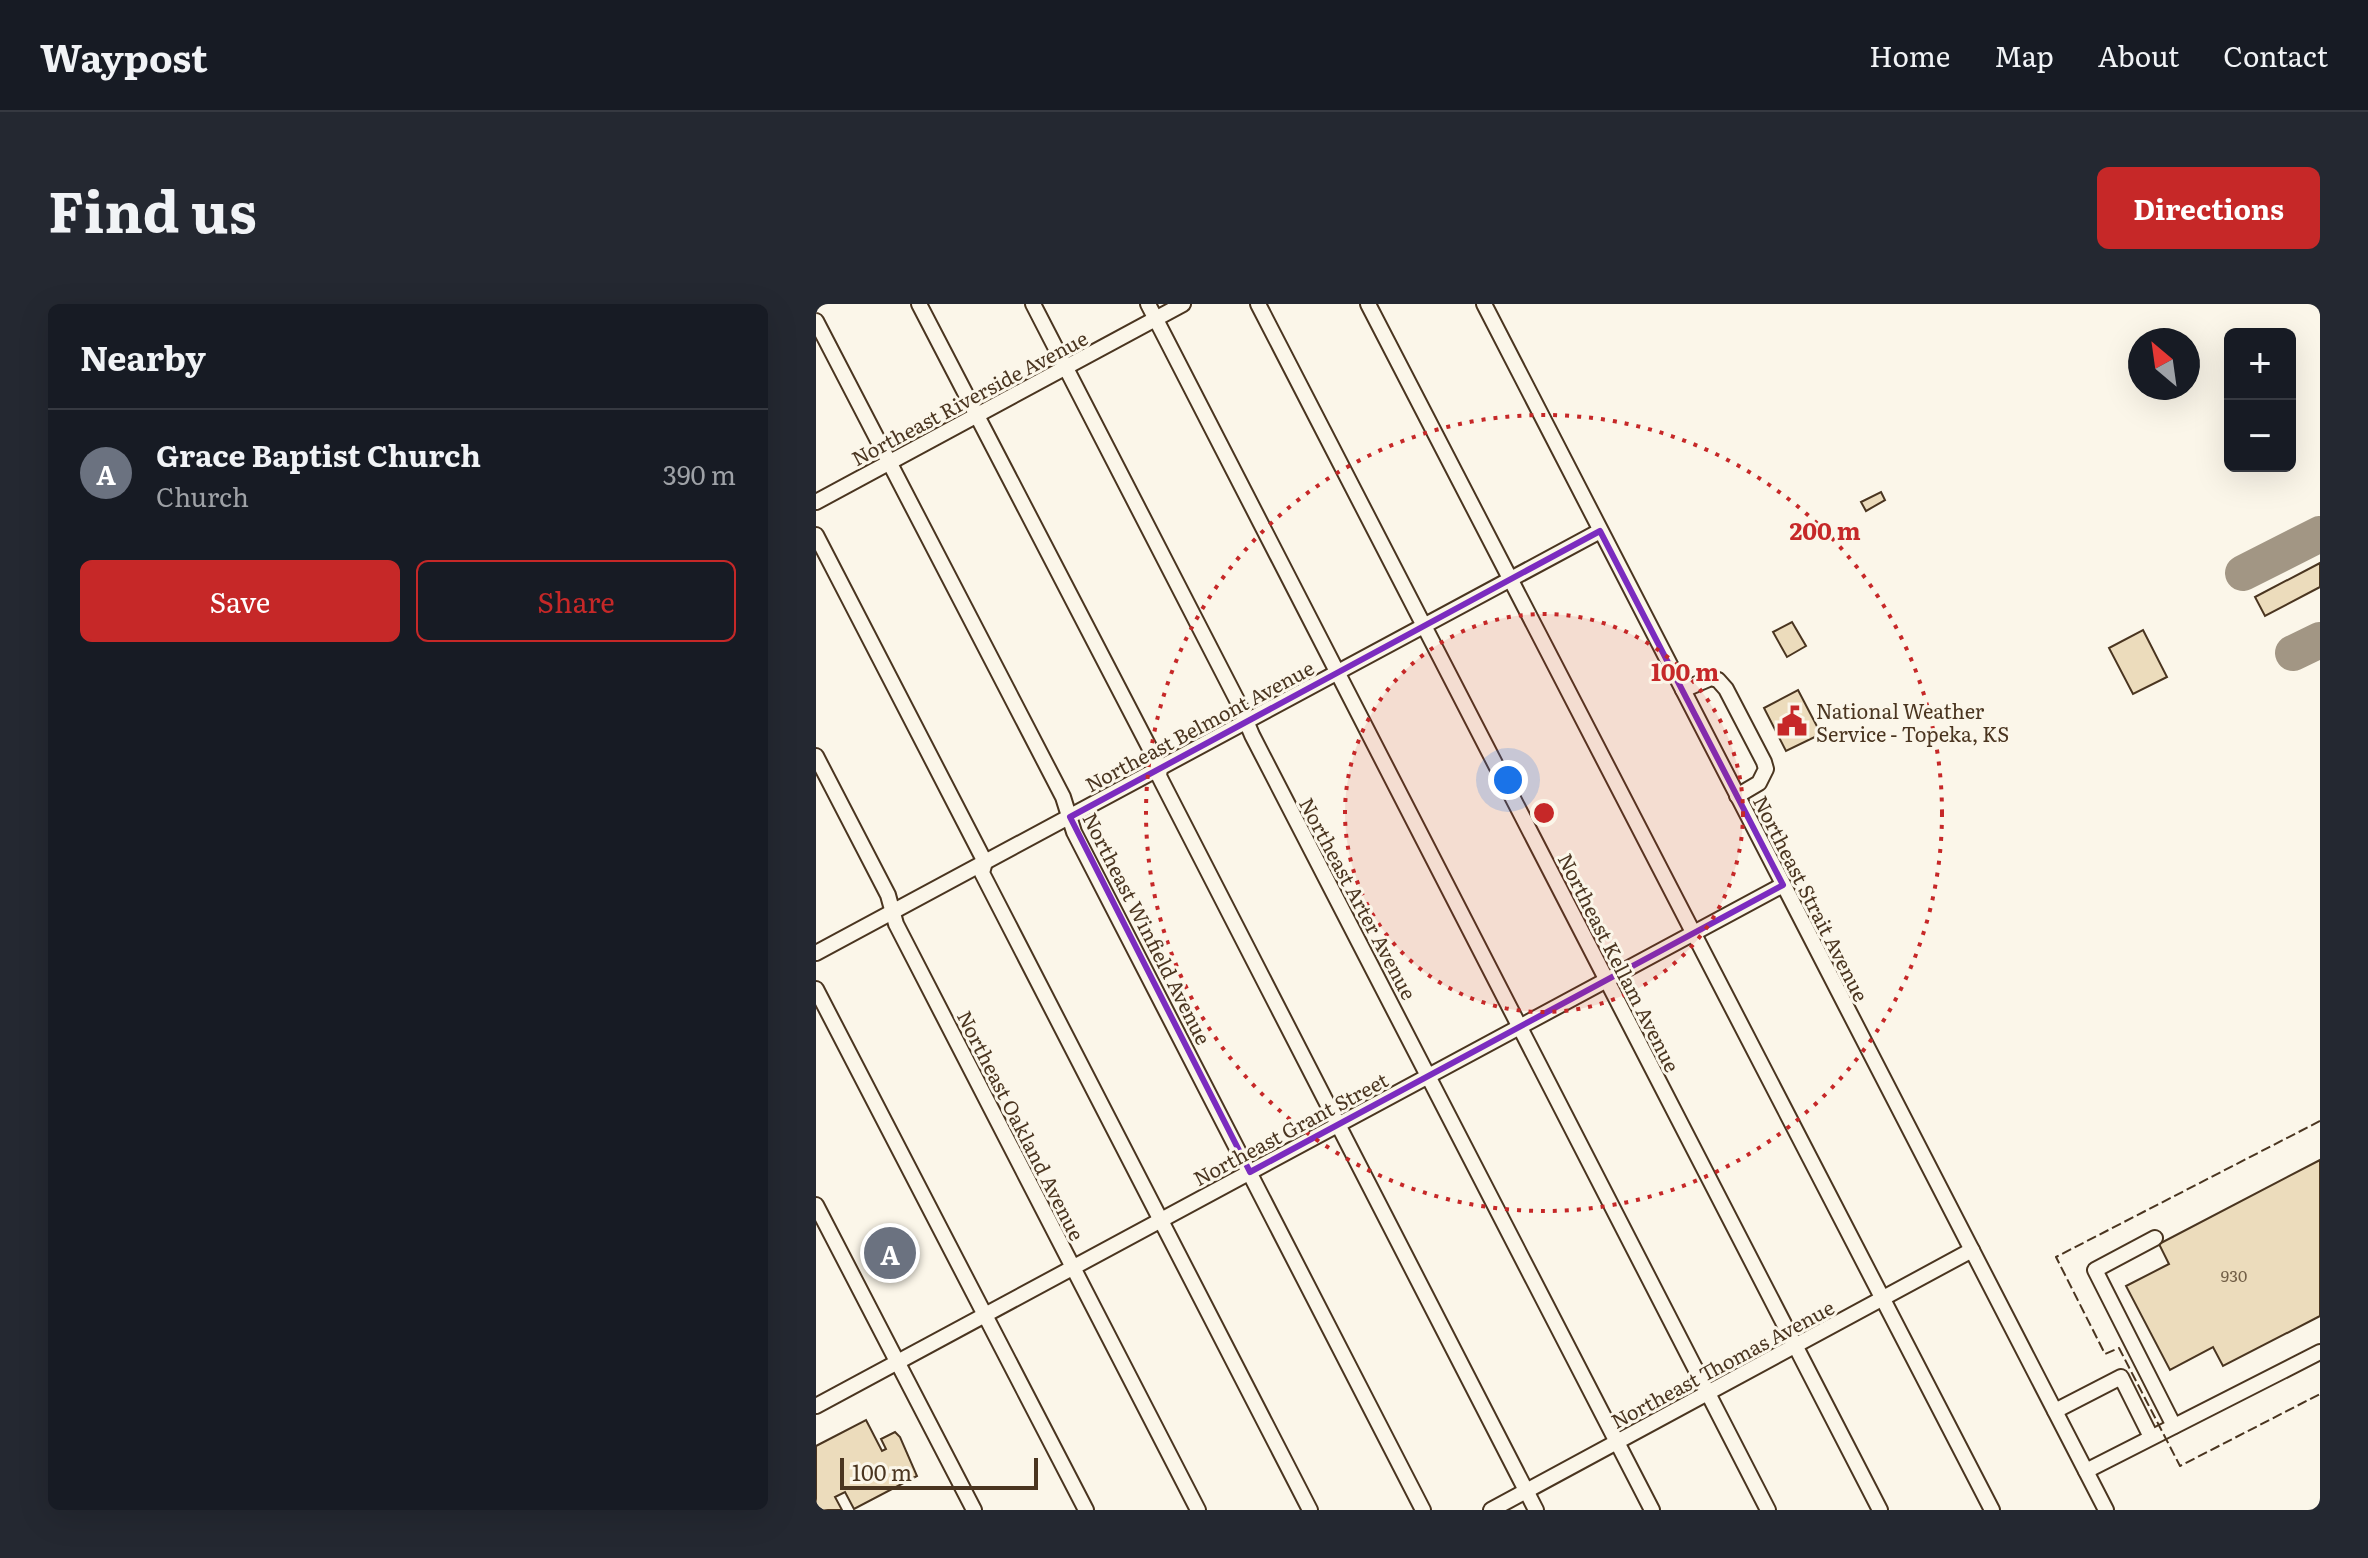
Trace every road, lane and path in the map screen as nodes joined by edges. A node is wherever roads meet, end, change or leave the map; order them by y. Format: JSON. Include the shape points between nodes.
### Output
{"nodes":[{"id":1,"x":919,"y":304,"type":"edge"},
{"id":2,"x":1033,"y":304,"type":"edge"},
{"id":3,"x":1148,"y":304,"type":"edge"},
{"id":4,"x":1183,"y":304,"type":"edge"},
{"id":5,"x":1258,"y":304,"type":"edge"},
{"id":6,"x":1368,"y":304,"type":"edge"},
{"id":7,"x":1484,"y":304,"type":"edge"},
{"id":8,"x":1156,"y":319,"type":"junction"},
{"id":9,"x":816,"y":321,"type":"edge"},
{"id":10,"x":1066,"y":367,"type":"junction"},
{"id":11,"x":976,"y":415,"type":"junction"},
{"id":12,"x":890,"y":462,"type":"junction"},
{"id":13,"x":816,"y":502,"type":"edge"},
{"id":14,"x":1600,"y":531,"type":"junction"},
{"id":15,"x":816,"y":535,"type":"edge"},
{"id":16,"x":1510,"y":580,"type":"junction"},
{"id":17,"x":1424,"y":626,"type":"junction"},
{"id":18,"x":1337,"y":673,"type":"junction"},
{"id":19,"x":1683,"y":690,"type":"junction"},
{"id":20,"x":1246,"y":722,"type":"junction"},
{"id":21,"x":816,"y":756,"type":"edge"},
{"id":22,"x":1160,"y":768,"type":"junction"},
{"id":23,"x":1737,"y":796,"type":"junction"},
{"id":24,"x":1070,"y":817,"type":"junction"},
{"id":25,"x":985,"y":862,"type":"junction"},
{"id":26,"x":1783,"y":885,"type":"junction"},
{"id":27,"x":893,"y":912,"type":"junction"},
{"id":28,"x":1694,"y":933,"type":"junction"},
{"id":29,"x":816,"y":953,"type":"edge"},
{"id":30,"x":1606,"y":980,"type":"junction"},
{"id":31,"x":816,"y":989,"type":"edge"},
{"id":32,"x":1518,"y":1027,"type":"junction"},
{"id":33,"x":1429,"y":1075,"type":"junction"},
{"id":34,"x":1336,"y":1125,"type":"junction"},
{"id":35,"x":1250,"y":1172,"type":"junction"},
{"id":36,"x":816,"y":1205,"type":"edge"},
{"id":37,"x":1161,"y":1220,"type":"junction"},
{"id":38,"x":2155,"y":1238,"type":"dead end"},
{"id":39,"x":1972,"y":1250,"type":"junction"},
{"id":40,"x":1073,"y":1267,"type":"junction"},
{"id":41,"x":1883,"y":1299,"type":"junction"},
{"id":42,"x":986,"y":1315,"type":"junction"},
{"id":43,"x":1796,"y":1346,"type":"junction"},
{"id":44,"x":2320,"y":1352,"type":"edge"},
{"id":45,"x":898,"y":1362,"type":"junction"},
{"id":46,"x":1708,"y":1393,"type":"junction"},
{"id":47,"x":816,"y":1406,"type":"edge"},
{"id":48,"x":2055,"y":1411,"type":"junction"},
{"id":49,"x":2174,"y":1426,"type":"junction"},
{"id":50,"x":2151,"y":1437,"type":"junction"},
{"id":51,"x":1617,"y":1442,"type":"junction"},
{"id":52,"x":2086,"y":1471,"type":"junction"},
{"id":53,"x":1526,"y":1491,"type":"junction"},
{"id":54,"x":974,"y":1510,"type":"edge"},
{"id":55,"x":1086,"y":1510,"type":"edge"},
{"id":56,"x":1198,"y":1510,"type":"edge"},
{"id":57,"x":1310,"y":1510,"type":"edge"},
{"id":58,"x":1423,"y":1510,"type":"edge"},
{"id":59,"x":1491,"y":1510,"type":"edge"},
{"id":60,"x":1536,"y":1510,"type":"edge"},
{"id":61,"x":1652,"y":1510,"type":"edge"},
{"id":62,"x":1768,"y":1510,"type":"edge"},
{"id":63,"x":1880,"y":1510,"type":"edge"},
{"id":64,"x":1992,"y":1510,"type":"edge"},
{"id":65,"x":2106,"y":1510,"type":"edge"}],
"edges":[{"from":1,"to":11,"type":"street"},
{"from":2,"to":10,"type":"street","name":"Northeast Arter Avenue"},
{"from":3,"to":8,"type":"street"},
{"from":4,"to":8,"type":"street","name":"Northeast Riverside Avenue"},
{"from":5,"to":17,"type":"street","name":"Northeast Kellam Avenue"},
{"from":6,"to":16,"type":"street"},
{"from":7,"to":14,"type":"street","name":"Northeast Strait Avenue"},
{"from":8,"to":10,"type":"street","name":"Northeast Riverside Avenue"},
{"from":8,"to":18,"type":"street"},
{"from":9,"to":12,"type":"street","name":"Northeast Winfield Avenue"},
{"from":10,"to":11,"type":"street","name":"Northeast Riverside Avenue"},
{"from":10,"to":20,"type":"street","name":"Northeast Arter Avenue"},
{"from":11,"to":12,"type":"street","name":"Northeast Riverside Avenue"},
{"from":11,"to":22,"type":"street"},
{"from":12,"to":13,"type":"street","name":"Northeast Riverside Avenue"},
{"from":12,"to":24,"type":"street","name":"Northeast Winfield Avenue"},
{"from":14,"to":16,"type":"street","name":"Northeast Belmont Avenue"},
{"from":14,"to":19,"type":"street","name":"Northeast Strait Avenue"},
{"from":15,"to":25,"type":"street"},
{"from":16,"to":17,"type":"street","name":"Northeast Belmont Avenue"},
{"from":16,"to":28,"type":"street"},
{"from":17,"to":18,"type":"street","name":"Northeast Belmont Avenue"},
{"from":17,"to":30,"type":"street","name":"Northeast Kellam Avenue"},
{"from":18,"to":20,"type":"street","name":"Northeast Belmont Avenue"},
{"from":18,"to":32,"type":"street"},
{"from":19,"to":23,"type":"street","name":"Northeast Strait Avenue"},
{"from":19,"to":23,"type":"street","via":[[1718,680],[1764,762],[1759,783]]},
{"from":20,"to":22,"type":"street","name":"Northeast Belmont Avenue"},
{"from":20,"to":33,"type":"street","name":"Northeast Arter Avenue"},
{"from":21,"to":27,"type":"street","name":"Northeast Oakland Avenue"},
{"from":22,"to":24,"type":"street","name":"Northeast Belmont Avenue"},
{"from":22,"to":34,"type":"street","via":[[1159,776]]},
{"from":23,"to":26,"type":"street","name":"Northeast Strait Avenue"},
{"from":24,"to":25,"type":"street","name":"Northeast Belmont Avenue"},
{"from":24,"to":35,"type":"street","name":"Northeast Winfield Avenue"},
{"from":25,"to":27,"type":"street","name":"Northeast Belmont Avenue"},
{"from":25,"to":37,"type":"street","via":[[982,873]]},
{"from":26,"to":28,"type":"street","name":"Northeast Grant Street"},
{"from":26,"to":39,"type":"street","name":"Northeast Strait Avenue"},
{"from":27,"to":29,"type":"street","name":"Northeast Belmont Avenue"},
{"from":27,"to":40,"type":"street","name":"Northeast Oakland Avenue"},
{"from":28,"to":30,"type":"street","name":"Northeast Grant Street"},
{"from":28,"to":41,"type":"street"},
{"from":30,"to":32,"type":"street","name":"Northeast Grant Street"},
{"from":30,"to":43,"type":"street","name":"Northeast Kellam Avenue"},
{"from":31,"to":42,"type":"street"},
{"from":32,"to":33,"type":"street","name":"Northeast Grant Street"},
{"from":32,"to":46,"type":"street"},
{"from":33,"to":34,"type":"street","name":"Northeast Grant Street"},
{"from":33,"to":51,"type":"street","name":"Northeast Arter Avenue"},
{"from":34,"to":35,"type":"street","name":"Northeast Grant Street"},
{"from":34,"to":53,"type":"street"},
{"from":35,"to":37,"type":"street","name":"Northeast Grant Street"},
{"from":35,"to":58,"type":"street","name":"Northeast Winfield Avenue"},
{"from":36,"to":45,"type":"street"},
{"from":37,"to":40,"type":"street","name":"Northeast Grant Street"},
{"from":37,"to":57,"type":"street"},
{"from":38,"to":49,"type":"street","via":[[2095,1270]]},
{"from":39,"to":41,"type":"street","name":"Northeast Thomas Avenue"},
{"from":39,"to":48,"type":"street","name":"Northeast Strait Avenue"},
{"from":40,"to":42,"type":"street","name":"Northeast Grant Street"},
{"from":40,"to":56,"type":"street","name":"Northeast Oakland Avenue"},
{"from":41,"to":43,"type":"street","name":"Northeast Thomas Avenue"},
{"from":41,"to":64,"type":"street"},
{"from":42,"to":45,"type":"street","name":"Northeast Grant Street"},
{"from":42,"to":55,"type":"street"},
{"from":43,"to":46,"type":"street","name":"Northeast Thomas Avenue"},
{"from":43,"to":63,"type":"street","name":"Northeast Kellam Avenue"},
{"from":44,"to":49,"type":"street"},
{"from":45,"to":47,"type":"street","name":"Northeast Grant Street"},
{"from":45,"to":54,"type":"street"},
{"from":46,"to":51,"type":"street","name":"Northeast Thomas Avenue"},
{"from":46,"to":62,"type":"street"},
{"from":48,"to":50,"type":"street","via":[[2121,1377]]},
{"from":48,"to":52,"type":"street","name":"Northeast Strait Avenue"},
{"from":49,"to":50,"type":"street"},
{"from":50,"to":52,"type":"street"},
{"from":51,"to":53,"type":"street","name":"Northeast Thomas Avenue"},
{"from":51,"to":61,"type":"street","name":"Northeast Arter Avenue"},
{"from":52,"to":65,"type":"street","name":"Northeast Strait Avenue"},
{"from":53,"to":59,"type":"street","name":"Northeast Thomas Avenue"},
{"from":53,"to":60,"type":"street"}]}
